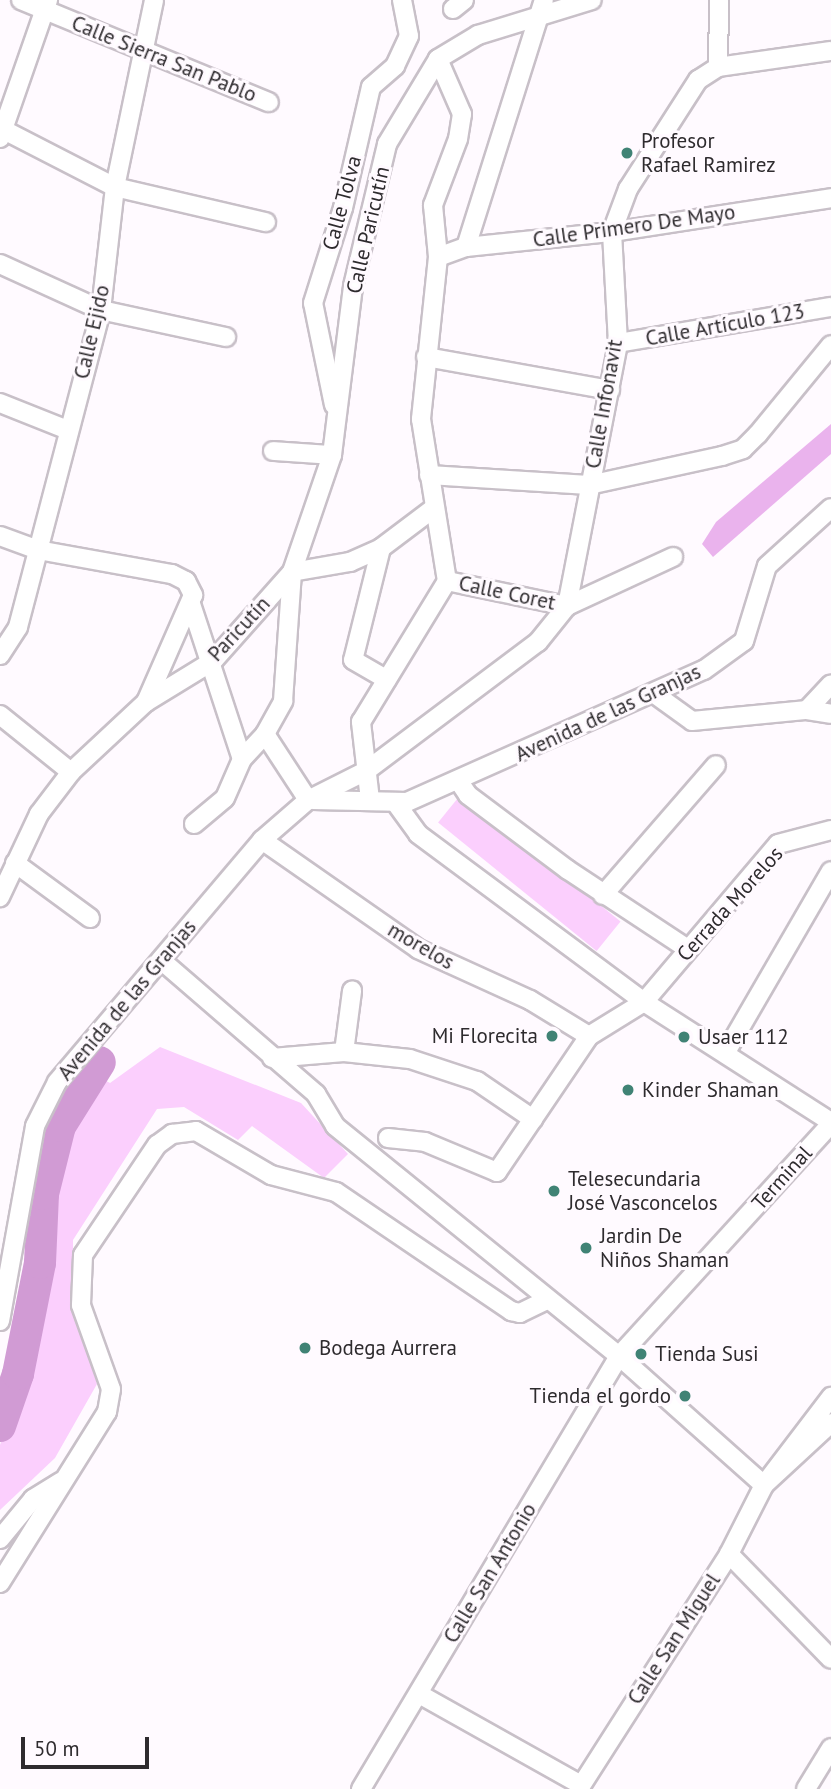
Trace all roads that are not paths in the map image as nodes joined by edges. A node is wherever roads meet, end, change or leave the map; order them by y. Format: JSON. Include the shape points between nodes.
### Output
{"nodes":[{"id":1,"x":21,"y":0,"type":"edge"},
{"id":2,"x":154,"y":0,"type":"edge"},
{"id":3,"x":402,"y":0,"type":"edge"},
{"id":4,"x":592,"y":0,"type":"edge"},
{"id":5,"x":719,"y":0,"type":"edge"},
{"id":6,"x":47,"y":5,"type":"edge"},
{"id":7,"x":541,"y":8,"type":"edge"},
{"id":8,"x":831,"y":51,"type":"edge"},
{"id":9,"x":144,"y":54,"type":"junction"},
{"id":10,"x":438,"y":59,"type":"junction"},
{"id":11,"x":718,"y":67,"type":"junction"},
{"id":12,"x":269,"y":102,"type":"dead end"},
{"id":13,"x":1,"y":131,"type":"edge"},
{"id":14,"x":115,"y":187,"type":"junction"},
{"id":15,"x":831,"y":198,"type":"edge"},
{"id":16,"x":266,"y":222,"type":"dead end"},
{"id":17,"x":612,"y":232,"type":"junction"},
{"id":18,"x":466,"y":247,"type":"junction"},
{"id":19,"x":438,"y":257,"type":"junction"},
{"id":20,"x":0,"y":264,"type":"edge"},
{"id":21,"x":831,"y":307,"type":"edge"},
{"id":22,"x":101,"y":310,"type":"junction"},
{"id":23,"x":226,"y":337,"type":"dead end"},
{"id":24,"x":618,"y":343,"type":"junction"},
{"id":25,"x":831,"y":345,"type":"edge"},
{"id":26,"x":426,"y":357,"type":"junction"},
{"id":27,"x":610,"y":390,"type":"junction"},
{"id":28,"x":0,"y":403,"type":"edge"},
{"id":29,"x":337,"y":418,"type":"junction"},
{"id":30,"x":68,"y":430,"type":"junction"},
{"id":31,"x":273,"y":451,"type":"dead end"},
{"id":32,"x":331,"y":455,"type":"junction"},
{"id":33,"x":429,"y":475,"type":"junction"},
{"id":34,"x":589,"y":485,"type":"junction"},
{"id":35,"x":434,"y":508,"type":"junction"},
{"id":36,"x":831,"y":508,"type":"edge"},
{"id":37,"x":0,"y":536,"type":"edge"},
{"id":38,"x":380,"y":548,"type":"junction"},
{"id":39,"x":38,"y":550,"type":"junction"},
{"id":40,"x":673,"y":557,"type":"dead end"},
{"id":41,"x":292,"y":572,"type":"junction"},
{"id":42,"x":447,"y":581,"type":"junction"},
{"id":43,"x":191,"y":604,"type":"junction"},
{"id":44,"x":566,"y":606,"type":"junction"},
{"id":45,"x":0,"y":655,"type":"edge"},
{"id":46,"x":213,"y":661,"type":"junction"},
{"id":47,"x":387,"y":680,"type":"junction"},
{"id":48,"x":831,"y":684,"type":"edge"},
{"id":49,"x":656,"y":695,"type":"junction"},
{"id":50,"x":146,"y":702,"type":"junction"},
{"id":51,"x":807,"y":710,"type":"junction"},
{"id":52,"x":831,"y":713,"type":"edge"},
{"id":53,"x":0,"y":715,"type":"edge"},
{"id":54,"x":265,"y":734,"type":"junction"},
{"id":55,"x":242,"y":758,"type":"junction"},
{"id":56,"x":716,"y":765,"type":"dead end"},
{"id":57,"x":366,"y":771,"type":"junction"},
{"id":58,"x":71,"y":772,"type":"junction"},
{"id":59,"x":458,"y":780,"type":"junction"},
{"id":60,"x":308,"y":800,"type":"junction"},
{"id":61,"x":370,"y":800,"type":"junction"},
{"id":62,"x":395,"y":802,"type":"junction"},
{"id":63,"x":194,"y":824,"type":"dead end"},
{"id":64,"x":831,"y":830,"type":"edge"},
{"id":65,"x":262,"y":840,"type":"junction"},
{"id":66,"x":15,"y":863,"type":"junction"},
{"id":67,"x":831,"y":871,"type":"edge"},
{"id":68,"x":603,"y":895,"type":"junction"},
{"id":69,"x":0,"y":897,"type":"edge"},
{"id":70,"x":90,"y":918,"type":"dead end"},
{"id":71,"x":688,"y":949,"type":"junction"},
{"id":72,"x":161,"y":960,"type":"junction"},
{"id":73,"x":352,"y":991,"type":"dead end"},
{"id":74,"x":644,"y":1002,"type":"junction"},
{"id":75,"x":589,"y":1036,"type":"junction"},
{"id":76,"x":344,"y":1052,"type":"junction"},
{"id":77,"x":726,"y":1052,"type":"junction"},
{"id":78,"x":272,"y":1058,"type":"junction"},
{"id":79,"x":533,"y":1119,"type":"junction"},
{"id":80,"x":831,"y":1123,"type":"edge"},
{"id":81,"x":388,"y":1138,"type":"dead end"},
{"id":82,"x":3,"y":1271,"type":"edge"},
{"id":83,"x":547,"y":1300,"type":"junction"},
{"id":84,"x":0,"y":1321,"type":"edge"},
{"id":85,"x":619,"y":1356,"type":"junction"},
{"id":86,"x":831,"y":1397,"type":"edge"},
{"id":87,"x":831,"y":1423,"type":"edge"},
{"id":88,"x":63,"y":1480,"type":"junction"},
{"id":89,"x":764,"y":1485,"type":"junction"},
{"id":90,"x":0,"y":1539,"type":"edge"},
{"id":91,"x":729,"y":1554,"type":"junction"},
{"id":92,"x":0,"y":1583,"type":"edge"},
{"id":93,"x":831,"y":1659,"type":"edge"},
{"id":94,"x":419,"y":1694,"type":"junction"},
{"id":95,"x":831,"y":1748,"type":"edge"},
{"id":96,"x":580,"y":1787,"type":"edge"},
{"id":97,"x":361,"y":1789,"type":"edge"},
{"id":98,"x":806,"y":1789,"type":"edge"}],
"edges":[{"from":1,"to":6,"type":"street","name":"Calle Sierra San Pablo"},
{"from":2,"to":9,"type":"street","name":"Calle Ejido"},
{"from":3,"to":29,"type":"street","name":"Calle Tolva","via":[[409,36],[395,66],[371,87],[343,208],[313,303]]},
{"from":4,"to":7,"type":"street","name":"Calle Paricutín"},
{"from":5,"to":11,"type":"street"},
{"from":6,"to":9,"type":"street","name":"Calle Sierra San Pablo"},
{"from":6,"to":13,"type":"street"},
{"from":7,"to":10,"type":"street","name":"Calle Paricutín","via":[[478,34]]},
{"from":7,"to":18,"type":"street"},
{"from":8,"to":11,"type":"street"},
{"from":9,"to":12,"type":"street","name":"Calle Sierra San Pablo"},
{"from":9,"to":14,"type":"street","name":"Calle Ejido"},
{"from":10,"to":19,"type":"street","via":[[462,114],[458,139],[433,205]]},
{"from":10,"to":29,"type":"street","name":"Calle Paricutín","via":[[387,144],[353,286]]},
{"from":11,"to":17,"type":"street","name":"Calle Infonavit","via":[[698,80],[668,122],[628,188]]},
{"from":13,"to":14,"type":"street"},
{"from":14,"to":16,"type":"street"},
{"from":14,"to":22,"type":"street","name":"Calle Ejido"},
{"from":15,"to":17,"type":"street","name":"Calle Primero De Mayo"},
{"from":17,"to":18,"type":"street","name":"Calle Primero De Mayo"},
{"from":17,"to":24,"type":"street","name":"Calle Infonavit"},
{"from":18,"to":19,"type":"street","name":"Calle Primero De Mayo"},
{"from":19,"to":26,"type":"street"},
{"from":20,"to":22,"type":"street"},
{"from":21,"to":24,"type":"street","name":"Calle Artículo 123"},
{"from":22,"to":23,"type":"street"},
{"from":22,"to":30,"type":"street","name":"Calle Ejido"},
{"from":24,"to":27,"type":"street","name":"Calle Infonavit"},
{"from":25,"to":34,"type":"street","via":[[743,449]]},
{"from":26,"to":27,"type":"street"},
{"from":26,"to":33,"type":"street","via":[[421,419]]},
{"from":27,"to":34,"type":"street","name":"Calle Infonavit"},
{"from":28,"to":30,"type":"street"},
{"from":29,"to":32,"type":"street","name":"Calle Paricutín"},
{"from":30,"to":39,"type":"street","name":"Calle Ejido"},
{"from":31,"to":32,"type":"street"},
{"from":32,"to":41,"type":"street","name":"Calle Paricutín"},
{"from":33,"to":34,"type":"street"},
{"from":33,"to":35,"type":"street"},
{"from":34,"to":44,"type":"street","name":"Calle Infonavit"},
{"from":35,"to":38,"type":"street"},
{"from":35,"to":42,"type":"street"},
{"from":36,"to":49,"type":"street","name":"Avenida de las Granjas","via":[[767,566],[744,641],[704,670]]},
{"from":37,"to":39,"type":"street"},
{"from":38,"to":41,"type":"street","via":[[350,562]]},
{"from":38,"to":47,"type":"street","via":[[353,660]]},
{"from":39,"to":43,"type":"street","via":[[172,574],[191,589]]},
{"from":39,"to":45,"type":"street","name":"Calle Ejido","via":[[18,627]]},
{"from":40,"to":44,"type":"street"},
{"from":41,"to":46,"type":"street","name":"Paricutín"},
{"from":41,"to":54,"type":"street","via":[[283,701]]},
{"from":42,"to":44,"type":"street","name":"Calle Coret"},
{"from":42,"to":47,"type":"street"},
{"from":43,"to":46,"type":"street"},
{"from":43,"to":50,"type":"street"},
{"from":44,"to":57,"type":"street","name":"Avenida de las Granjas","via":[[538,642]]},
{"from":46,"to":50,"type":"street","name":"Paricutín"},
{"from":46,"to":55,"type":"street"},
{"from":47,"to":57,"type":"street","via":[[361,722]]},
{"from":48,"to":51,"type":"street"},
{"from":49,"to":51,"type":"street","via":[[692,721]]},
{"from":49,"to":59,"type":"street","name":"Avenida de las Granjas"},
{"from":50,"to":58,"type":"street"},
{"from":51,"to":52,"type":"street"},
{"from":53,"to":58,"type":"street"},
{"from":54,"to":55,"type":"street"},
{"from":54,"to":60,"type":"street"},
{"from":55,"to":63,"type":"street","via":[[225,798]]},
{"from":56,"to":68,"type":"street"},
{"from":57,"to":60,"type":"street","name":"Avenida de las Granjas"},
{"from":57,"to":61,"type":"street"},
{"from":58,"to":66,"type":"street","via":[[39,814]]},
{"from":59,"to":62,"type":"street","name":"Avenida de las Granjas","via":[[407,802]]},
{"from":59,"to":68,"type":"street","via":[[468,795]]},
{"from":60,"to":61,"type":"street","name":"Avenida de las Granjas"},
{"from":60,"to":65,"type":"street","name":"Avenida de las Granjas"},
{"from":61,"to":62,"type":"street","name":"Avenida de las Granjas"},
{"from":62,"to":74,"type":"street","via":[[418,834]]},
{"from":64,"to":71,"type":"street","name":"Cerrada Morelos","via":[[778,844]]},
{"from":65,"to":72,"type":"street","name":"Avenida de las Granjas"},
{"from":65,"to":75,"type":"street","name":"morelos","via":[[418,949],[530,1000]]},
{"from":66,"to":69,"type":"street"},
{"from":66,"to":70,"type":"street"},
{"from":67,"to":77,"type":"street"},
{"from":68,"to":71,"type":"street"},
{"from":71,"to":74,"type":"street","name":"Cerrada Morelos"},
{"from":72,"to":78,"type":"street"},
{"from":72,"to":82,"type":"street","name":"Avenida de las Granjas","via":[[57,1082],[36,1126]]},
{"from":73,"to":76,"type":"street"},
{"from":74,"to":75,"type":"street","name":"Cerrada Morelos"},
{"from":74,"to":77,"type":"street"},
{"from":75,"to":79,"type":"street"},
{"from":76,"to":78,"type":"street"},
{"from":76,"to":79,"type":"street","via":[[410,1059],[477,1082]]},
{"from":77,"to":80,"type":"street"},
{"from":78,"to":83,"type":"street","via":[[316,1094],[335,1126]]},
{"from":79,"to":81,"type":"street","via":[[497,1172],[425,1142]]},
{"from":80,"to":85,"type":"street","name":"Terminal"},
{"from":82,"to":84,"type":"street","name":"Avenida de las Granjas"},
{"from":83,"to":85,"type":"street"},
{"from":83,"to":88,"type":"street","via":[[520,1313],[511,1311],[337,1192],[271,1175],[196,1131],[172,1134],[157,1145],[83,1255],[81,1305],[111,1389],[107,1412]]},
{"from":85,"to":89,"type":"street"},
{"from":85,"to":94,"type":"street","name":"Calle San Antonio"},
{"from":86,"to":89,"type":"street","name":"Calle San Miguel"},
{"from":87,"to":89,"type":"street","name":"Calle San Miguel"},
{"from":88,"to":90,"type":"street","via":[[33,1499]]},
{"from":88,"to":92,"type":"street"},
{"from":89,"to":91,"type":"street","name":"Calle San Miguel"},
{"from":91,"to":93,"type":"street"},
{"from":91,"to":96,"type":"street","name":"Calle San Miguel"},
{"from":94,"to":96,"type":"street"},
{"from":94,"to":97,"type":"street","name":"Calle San Antonio"},
{"from":95,"to":98,"type":"street"}]}
